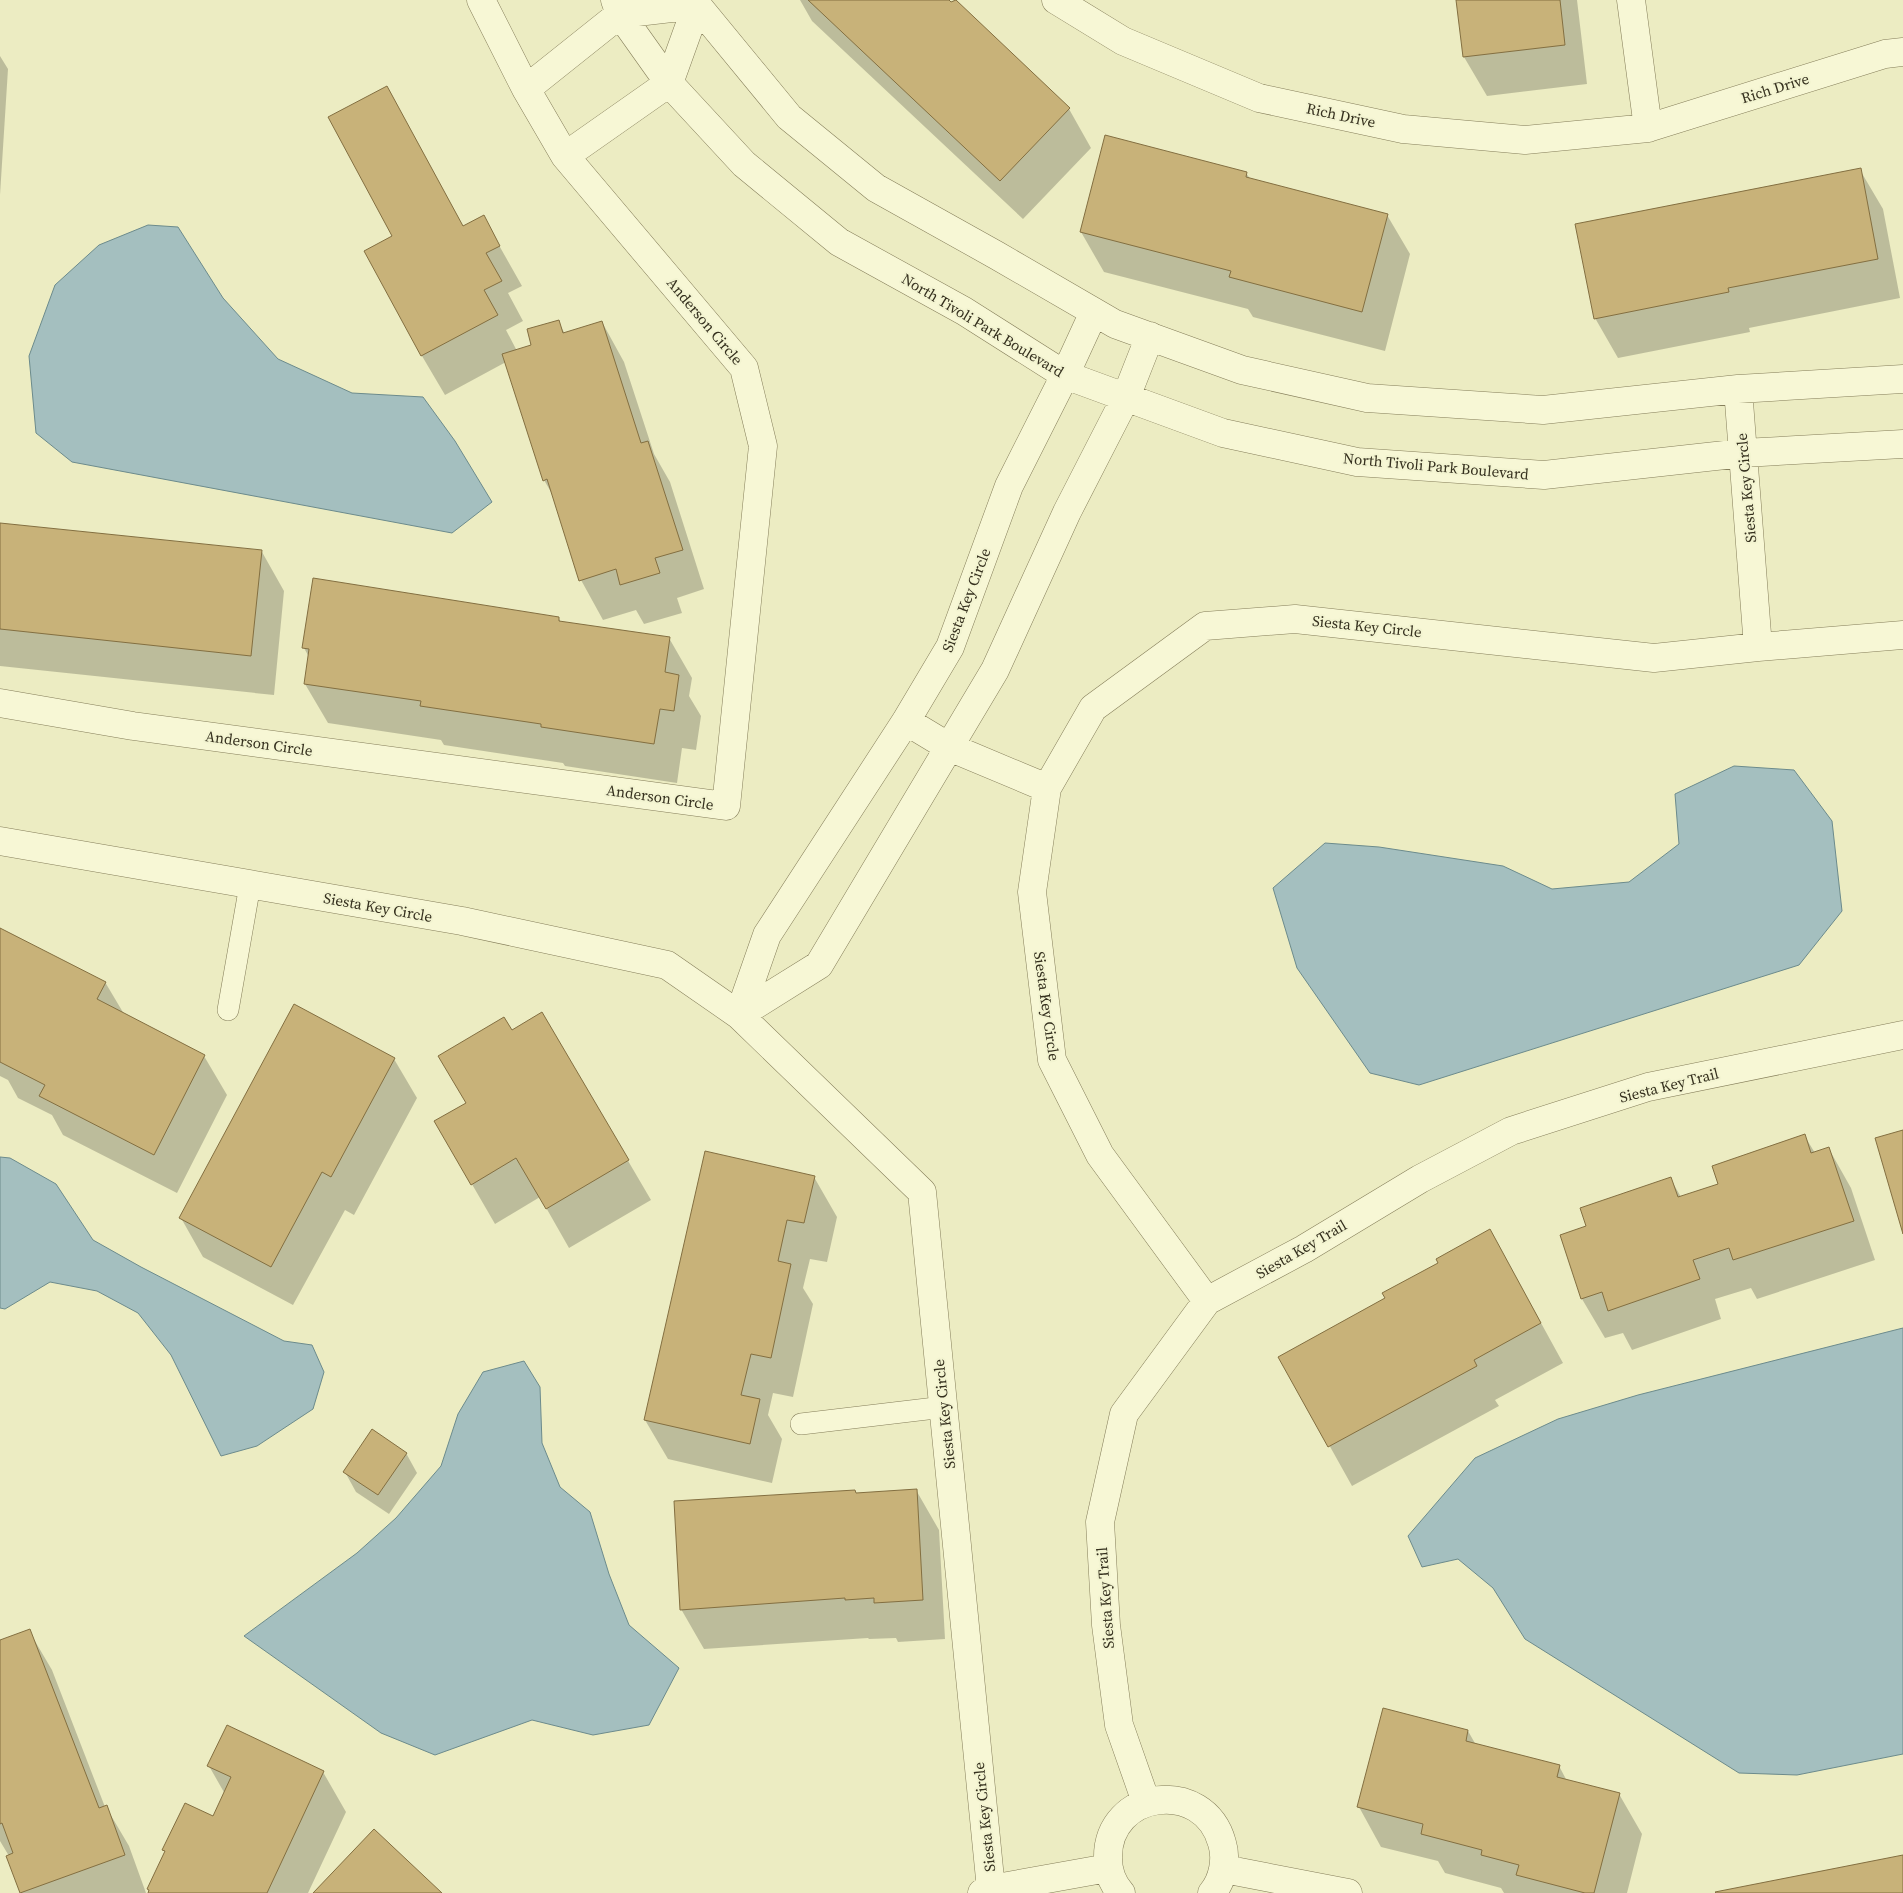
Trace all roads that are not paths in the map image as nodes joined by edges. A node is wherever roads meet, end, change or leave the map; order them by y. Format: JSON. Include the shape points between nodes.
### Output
{"nodes":[{"id":1,"x":481,"y":0,"type":"edge"},
{"id":2,"x":1056,"y":0,"type":"edge"},
{"id":3,"x":1631,"y":0,"type":"edge"},
{"id":4,"x":696,"y":3,"type":"edge"},
{"id":5,"x":618,"y":7,"type":"edge"},
{"id":6,"x":1903,"y":52,"type":"edge"},
{"id":7,"x":669,"y":83,"type":"junction"},
{"id":8,"x":526,"y":89,"type":"junction"},
{"id":9,"x":1648,"y":128,"type":"junction"},
{"id":10,"x":565,"y":156,"type":"junction"},
{"id":11,"x":1094,"y":312,"type":"junction"},
{"id":12,"x":1150,"y":336,"type":"junction"},
{"id":13,"x":1065,"y":375,"type":"junction"},
{"id":14,"x":1903,"y":379,"type":"edge"},
{"id":15,"x":1738,"y":389,"type":"junction"},
{"id":16,"x":1126,"y":397,"type":"junction"},
{"id":17,"x":1903,"y":444,"type":"edge"},
{"id":18,"x":1743,"y":453,"type":"junction"},
{"id":19,"x":1903,"y":636,"type":"edge"},
{"id":20,"x":1758,"y":647,"type":"junction"},
{"id":21,"x":0,"y":703,"type":"edge"},
{"id":22,"x":906,"y":721,"type":"junction"},
{"id":23,"x":950,"y":747,"type":"junction"},
{"id":24,"x":1047,"y":788,"type":"junction"},
{"id":25,"x":0,"y":841,"type":"edge"},
{"id":26,"x":250,"y":885,"type":"junction"},
{"id":27,"x":228,"y":1010,"type":"dead end"},
{"id":28,"x":739,"y":1015,"type":"junction"},
{"id":29,"x":1903,"y":1035,"type":"edge"},
{"id":30,"x":1207,"y":1302,"type":"junction"},
{"id":31,"x":944,"y":1408,"type":"junction"},
{"id":32,"x":801,"y":1424,"type":"dead end"},
{"id":33,"x":1146,"y":1802,"type":"junction"},
{"id":34,"x":1108,"y":1868,"type":"junction"},
{"id":35,"x":1224,"y":1869,"type":"junction"},
{"id":36,"x":987,"y":1891,"type":"edge"},
{"id":37,"x":1121,"y":1893,"type":"edge"},
{"id":38,"x":1212,"y":1893,"type":"edge"},
{"id":39,"x":1348,"y":1893,"type":"edge"}],
"edges":[{"from":1,"to":8,"type":"street","name":"Anderson Circle"},
{"from":2,"to":9,"type":"street","name":"Rich Drive","via":[[1123,41],[1259,98],[1403,129],[1525,140]]},
{"from":3,"to":9,"type":"street"},
{"from":4,"to":5,"type":"street"},
{"from":4,"to":7,"type":"street"},
{"from":4,"to":11,"type":"street","via":[[789,117],[876,188]]},
{"from":5,"to":7,"type":"street","name":"North Tivoli Park Boulevard"},
{"from":5,"to":8,"type":"street"},
{"from":6,"to":9,"type":"street","name":"Rich Drive","via":[[1885,54]]},
{"from":7,"to":10,"type":"street"},
{"from":7,"to":13,"type":"street","name":"North Tivoli Park Boulevard","via":[[744,164],[839,242],[964,311]]},
{"from":8,"to":10,"type":"street","name":"Anderson Circle"},
{"from":10,"to":21,"type":"street","name":"Anderson Circle","via":[[744,368],[754,407],[763,446],[726,806],[133,726]]},
{"from":11,"to":12,"type":"street","via":[[1115,324]]},
{"from":11,"to":13,"type":"street","name":"Siesta Key Circle"},
{"from":12,"to":15,"type":"street","via":[[1242,370],[1367,398],[1543,410]]},
{"from":12,"to":16,"type":"street"},
{"from":13,"to":16,"type":"street","name":"North Tivoli Park Boulevard"},
{"from":13,"to":22,"type":"street","name":"Siesta Key Circle","via":[[1009,486],[950,647]]},
{"from":14,"to":15,"type":"street"},
{"from":15,"to":18,"type":"street","name":"Siesta Key Circle"},
{"from":16,"to":18,"type":"street","name":"North Tivoli Park Boulevard","via":[[1223,433],[1357,462],[1544,475]]},
{"from":16,"to":23,"type":"street","via":[[1067,512],[995,670]]},
{"from":17,"to":18,"type":"street","name":"North Tivoli Park Boulevard"},
{"from":18,"to":20,"type":"street","name":"Siesta Key Circle"},
{"from":19,"to":20,"type":"street","name":"Siesta Key Circle"},
{"from":20,"to":24,"type":"street","name":"Siesta Key Circle","via":[[1654,658],[1295,619],[1205,626],[1093,708]]},
{"from":22,"to":23,"type":"street"},
{"from":22,"to":28,"type":"street","name":"Siesta Key Circle","via":[[767,935]]},
{"from":23,"to":24,"type":"street"},
{"from":23,"to":28,"type":"street","via":[[819,965]]},
{"from":24,"to":30,"type":"street","name":"Siesta Key Circle","via":[[1032,892],[1052,1060],[1100,1155]]},
{"from":25,"to":26,"type":"street","name":"Siesta Key Circle"},
{"from":26,"to":27,"type":"lane"},
{"from":26,"to":28,"type":"street","name":"Siesta Key Circle","via":[[462,921],[666,965]]},
{"from":28,"to":31,"type":"street","name":"Siesta Key Circle","via":[[922,1192]]},
{"from":29,"to":30,"type":"street","name":"Siesta Key Trail","via":[[1648,1087],[1511,1131],[1420,1179],[1304,1249]]},
{"from":30,"to":33,"type":"street","name":"Siesta Key Trail","via":[[1124,1414],[1100,1522],[1106,1625],[1119,1725]]},
{"from":31,"to":32,"type":"lane"},
{"from":31,"to":36,"type":"street","name":"Siesta Key Circle"},
{"from":33,"to":34,"type":"street","via":[[1120,1821],[1112,1836]]},
{"from":33,"to":35,"type":"street","via":[[1181,1800],[1211,1819],[1225,1852]]},
{"from":34,"to":36,"type":"street","name":"Siesta Key Circle"},
{"from":34,"to":37,"type":"street"},
{"from":35,"to":38,"type":"street"},
{"from":35,"to":39,"type":"street"}]}
